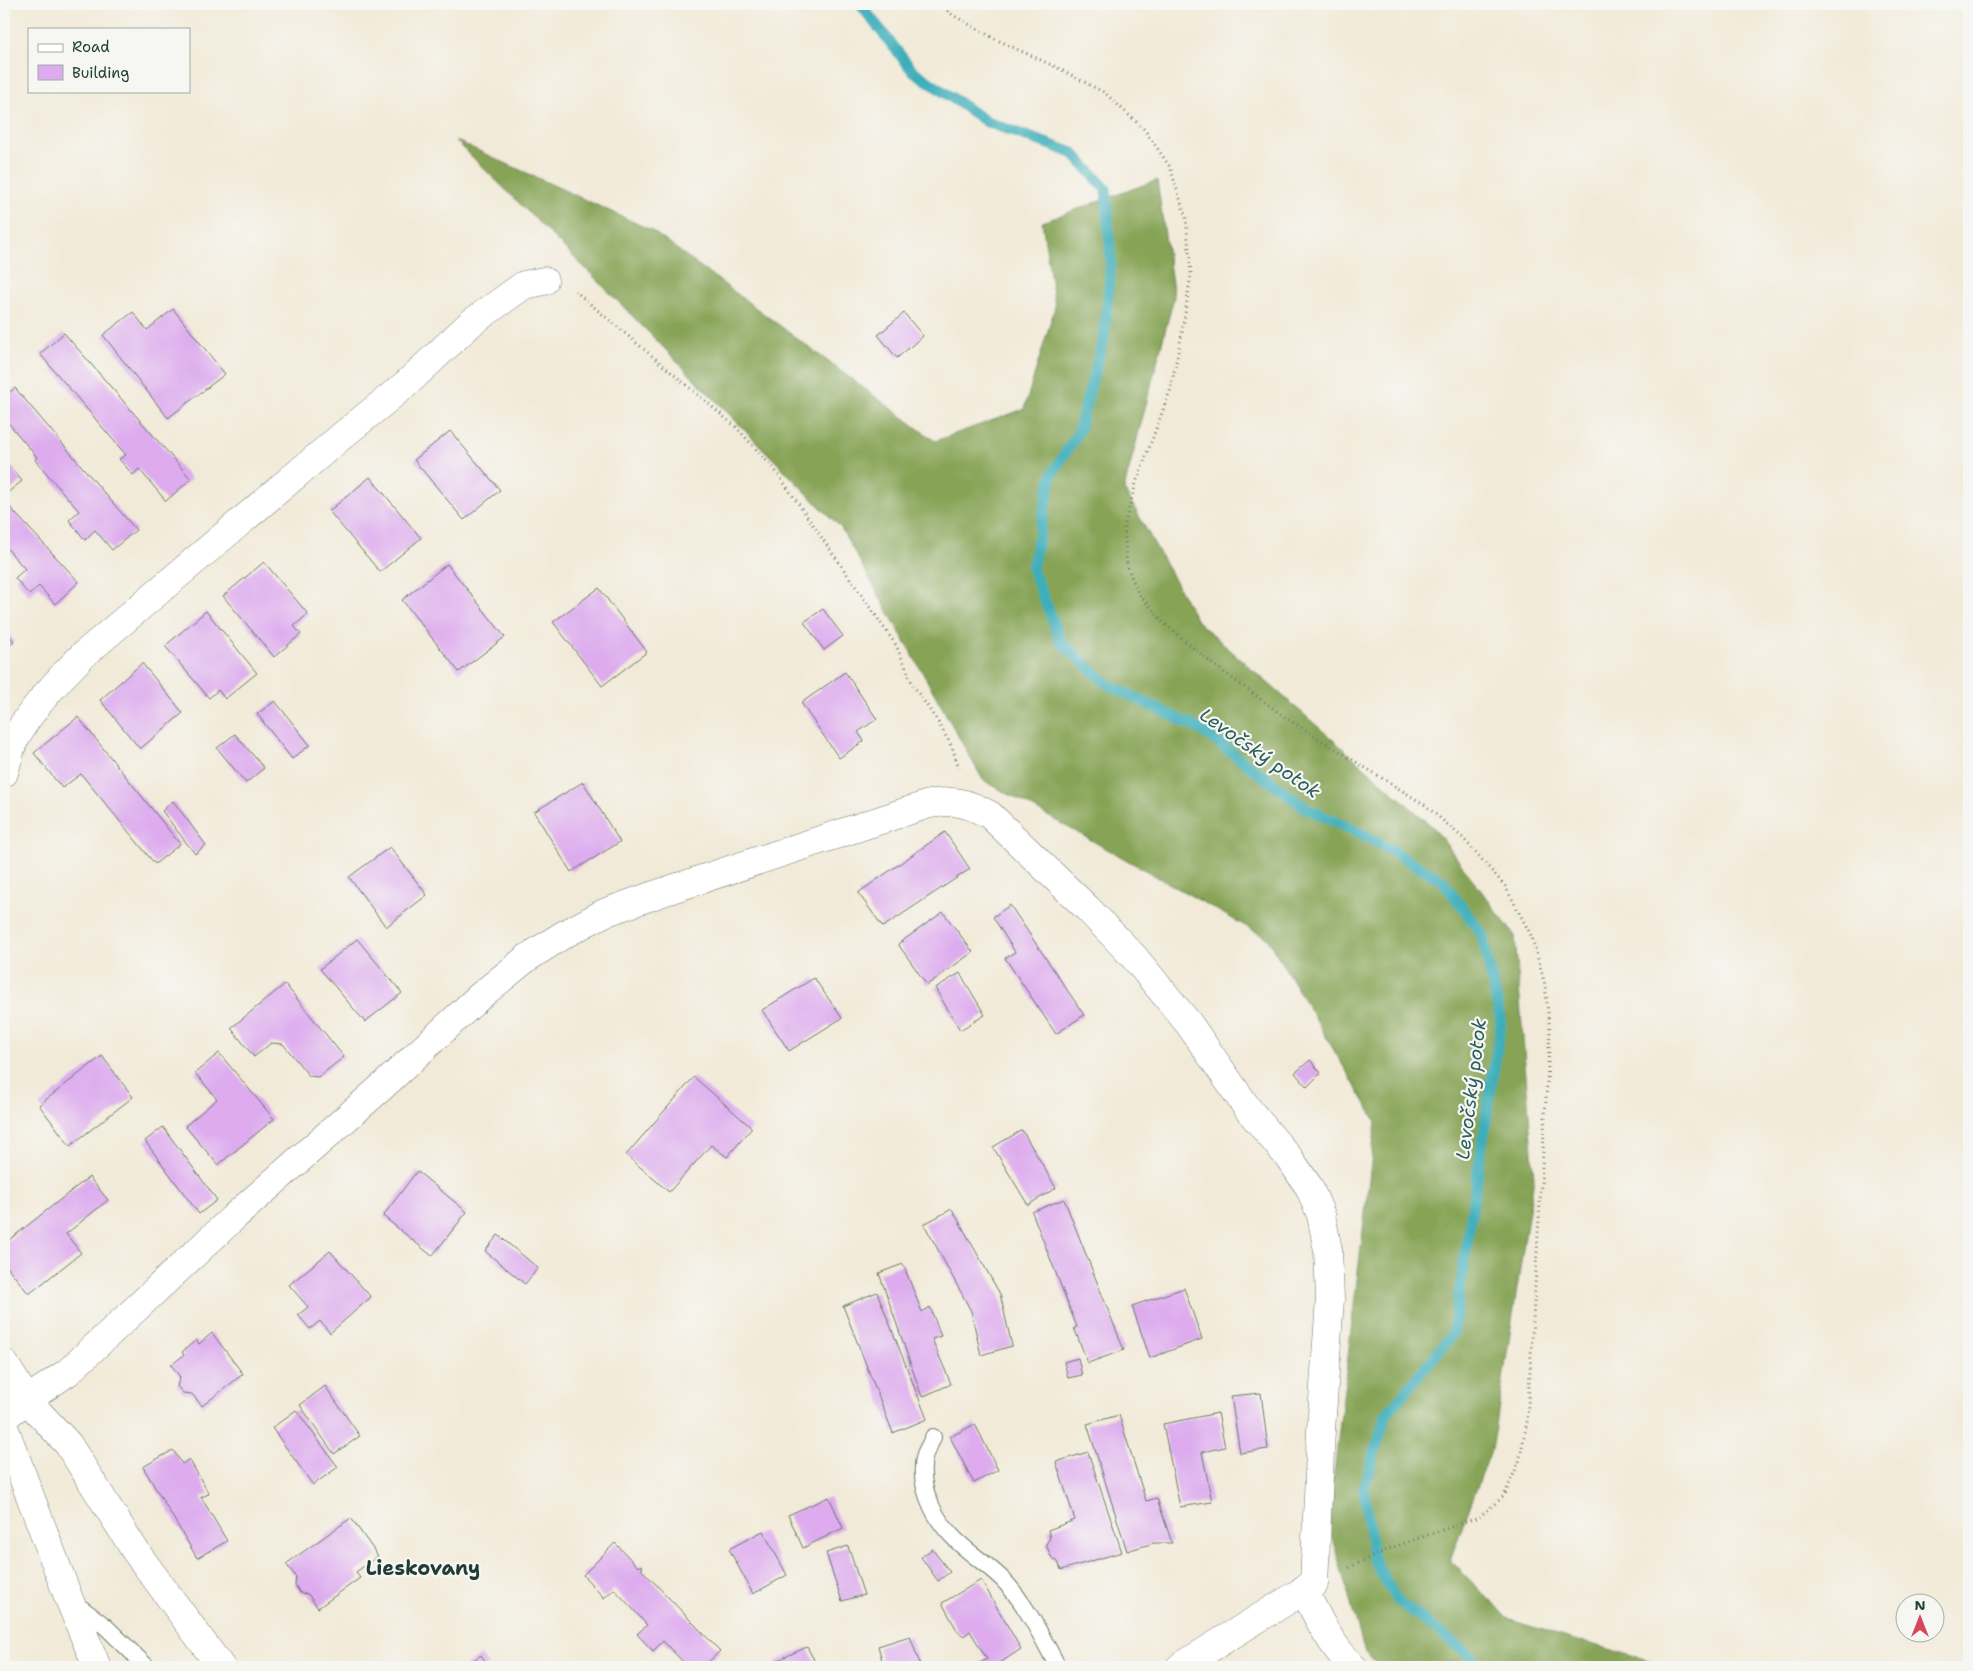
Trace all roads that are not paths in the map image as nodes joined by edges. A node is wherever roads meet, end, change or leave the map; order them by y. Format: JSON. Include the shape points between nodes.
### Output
{"nodes":[{"id":1,"x":544,"y":281,"type":"road end"},
{"id":2,"x":4,"y":773,"type":"edge"},
{"id":3,"x":4,"y":1363,"type":"edge"},
{"id":4,"x":27,"y":1400,"type":"junction"},
{"id":5,"x":4,"y":1417,"type":"edge"},
{"id":6,"x":4,"y":1428,"type":"edge"},
{"id":7,"x":933,"y":1437,"type":"dead end"},
{"id":8,"x":1309,"y":1586,"type":"junction"},
{"id":9,"x":69,"y":1599,"type":"junction"},
{"id":10,"x":97,"y":1667,"type":"edge"},
{"id":11,"x":147,"y":1667,"type":"edge"},
{"id":12,"x":221,"y":1667,"type":"edge"},
{"id":13,"x":1058,"y":1667,"type":"edge"},
{"id":14,"x":1180,"y":1667,"type":"edge"},
{"id":15,"x":1353,"y":1667,"type":"edge"}],
"edges":[{"from":1,"to":2,"type":"street","via":[[524,285],[471,323],[406,384],[82,656],[54,684],[29,717],[13,743]]},
{"from":3,"to":4,"type":"street"},
{"from":4,"to":5,"type":"street"},
{"from":4,"to":8,"type":"street","via":[[68,1372],[479,996],[527,958],[604,914],[657,894],[926,805],[962,802],[990,815],[1134,957],[1189,1024],[1248,1109],[1309,1187],[1321,1215],[1328,1250],[1330,1299]]},
{"from":4,"to":12,"type":"street","via":[[68,1444],[136,1552]]},
{"from":6,"to":9,"type":"street"},
{"from":7,"to":13,"type":"lane","via":[[925,1455],[923,1476],[934,1512],[950,1535],[1005,1582],[1024,1605]]},
{"from":8,"to":14,"type":"street"},
{"from":8,"to":15,"type":"street","via":[[1315,1614]]},
{"from":9,"to":10,"type":"street"},
{"from":9,"to":11,"type":"lane","via":[[105,1626]]}]}
